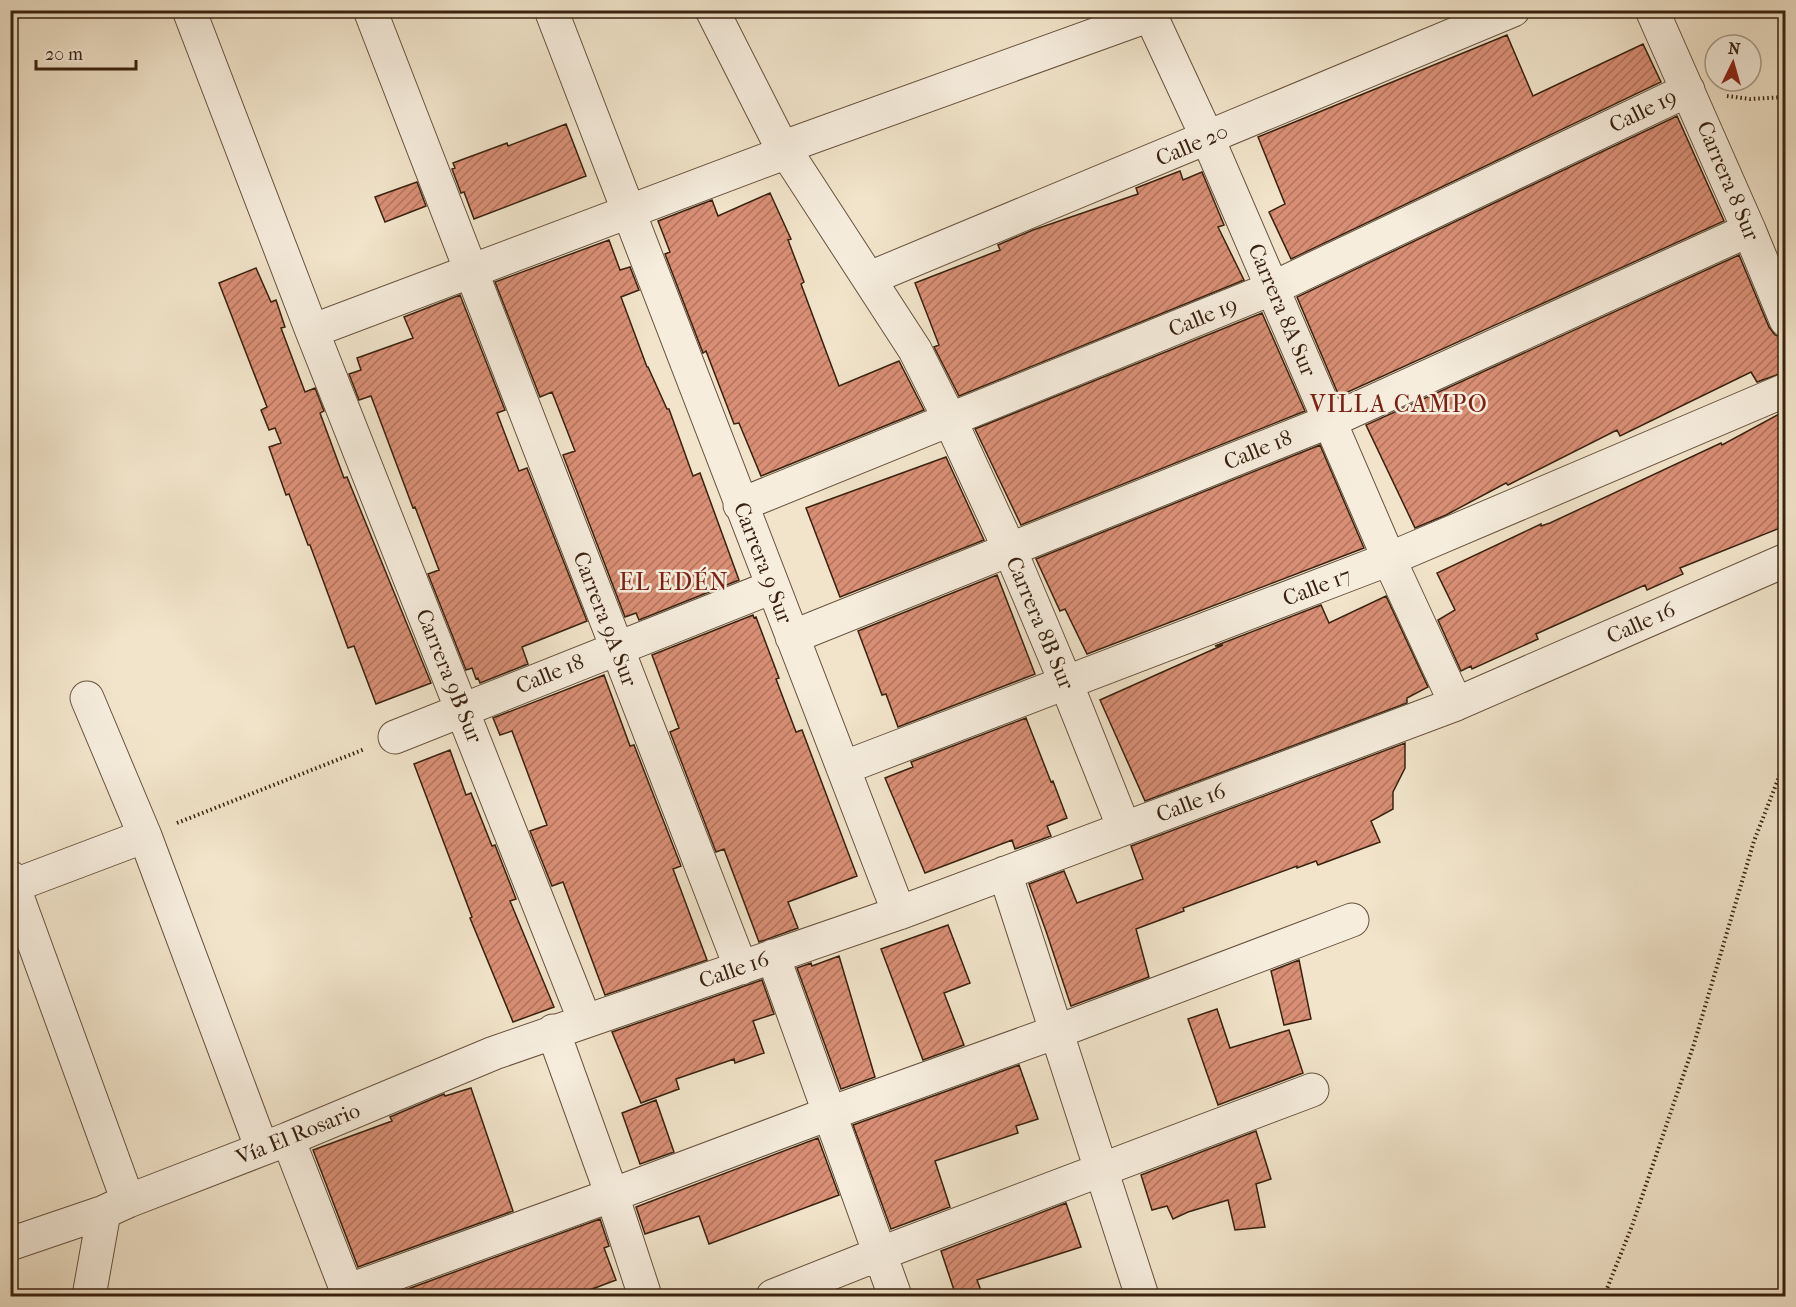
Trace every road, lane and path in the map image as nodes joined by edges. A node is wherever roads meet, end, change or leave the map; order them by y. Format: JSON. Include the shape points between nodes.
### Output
{"nodes":[{"id":1,"x":370,"y":10,"type":"edge"},
{"id":2,"x":551,"y":10,"type":"edge"},
{"id":3,"x":1513,"y":10,"type":"edge"},
{"id":4,"x":1652,"y":10,"type":"edge"},
{"id":5,"x":192,"y":12,"type":"edge"},
{"id":6,"x":717,"y":12,"type":"edge"},
{"id":7,"x":1149,"y":13,"type":"edge"},
{"id":8,"x":1688,"y":90,"type":"junction"},
{"id":9,"x":1785,"y":97,"type":"edge"},
{"id":10,"x":1208,"y":139,"type":"junction"},
{"id":11,"x":785,"y":149,"type":"junction"},
{"id":12,"x":628,"y":213,"type":"junction"},
{"id":13,"x":1749,"y":230,"type":"junction"},
{"id":14,"x":472,"y":270,"type":"junction"},
{"id":15,"x":870,"y":278,"type":"junction"},
{"id":16,"x":1273,"y":288,"type":"junction"},
{"id":17,"x":1785,"y":320,"type":"edge"},
{"id":18,"x":312,"y":331,"type":"junction"},
{"id":19,"x":1785,"y":390,"type":"edge"},
{"id":20,"x":950,"y":420,"type":"junction"},
{"id":21,"x":1330,"y":421,"type":"junction"},
{"id":22,"x":740,"y":505,"type":"junction"},
{"id":23,"x":1010,"y":550,"type":"junction"},
{"id":24,"x":1389,"y":559,"type":"junction"},
{"id":25,"x":1785,"y":560,"type":"edge"},
{"id":26,"x":772,"y":587,"type":"junction"},
{"id":27,"x":792,"y":637,"type":"junction"},
{"id":28,"x":616,"y":648,"type":"junction"},
{"id":29,"x":1066,"y":683,"type":"junction"},
{"id":30,"x":87,"y":698,"type":"dead end"},
{"id":31,"x":1455,"y":704,"type":"junction"},
{"id":32,"x":462,"y":709,"type":"junction"},
{"id":33,"x":395,"y":737,"type":"joint"},
{"id":34,"x":1785,"y":759,"type":"edge"},
{"id":35,"x":843,"y":768,"type":"junction"},
{"id":36,"x":1124,"y":828,"type":"junction"},
{"id":37,"x":145,"y":836,"type":"junction"},
{"id":38,"x":1005,"y":873,"type":"junction"},
{"id":39,"x":12,"y":883,"type":"edge"},
{"id":40,"x":899,"y":913,"type":"junction"},
{"id":41,"x":1352,"y":920,"type":"dead end"},
{"id":42,"x":773,"y":956,"type":"junction"},
{"id":43,"x":741,"y":968,"type":"junction"},
{"id":44,"x":585,"y":1021,"type":"junction"},
{"id":45,"x":553,"y":1031,"type":"junction"},
{"id":46,"x":1056,"y":1032,"type":"junction"},
{"id":47,"x":1312,"y":1090,"type":"dead end"},
{"id":48,"x":828,"y":1114,"type":"junction"},
{"id":49,"x":275,"y":1144,"type":"junction"},
{"id":50,"x":1102,"y":1171,"type":"junction"},
{"id":51,"x":612,"y":1195,"type":"junction"},
{"id":52,"x":116,"y":1207,"type":"junction"},
{"id":53,"x":10,"y":1244,"type":"edge"},
{"id":54,"x":879,"y":1254,"type":"junction"},
{"id":55,"x":348,"y":1294,"type":"edge"},
{"id":56,"x":89,"y":1296,"type":"edge"},
{"id":57,"x":645,"y":1296,"type":"edge"},
{"id":58,"x":773,"y":1296,"type":"edge"},
{"id":59,"x":894,"y":1296,"type":"edge"},
{"id":60,"x":1142,"y":1296,"type":"edge"},
{"id":61,"x":1604,"y":1296,"type":"edge"}],
"edges":[{"from":1,"to":14,"type":"street","name":"Carrera 9A Sur"},
{"from":2,"to":12,"type":"street","name":"Carrera 9 Sur"},
{"from":3,"to":10,"type":"street","name":"Calle 20"},
{"from":4,"to":8,"type":"street","name":"Carrera 8 Sur"},
{"from":5,"to":18,"type":"street","name":"Carrera 9B Sur"},
{"from":6,"to":11,"type":"street","name":"Carrera 8B Sur"},
{"from":7,"to":10,"type":"street","name":"Carrera 8A Sur"},
{"from":7,"to":11,"type":"street"},
{"from":8,"to":9,"type":"path","via":[[1750,99]]},
{"from":8,"to":13,"type":"street","name":"Carrera 8 Sur"},
{"from":8,"to":16,"type":"street","name":"Calle 19"},
{"from":10,"to":15,"type":"street","name":"Calle 20"},
{"from":10,"to":16,"type":"street","name":"Carrera 8A Sur"},
{"from":11,"to":12,"type":"street"},
{"from":11,"to":15,"type":"street","name":"Carrera 8B Sur"},
{"from":12,"to":14,"type":"street"},
{"from":12,"to":22,"type":"street","name":"Carrera 9 Sur"},
{"from":13,"to":17,"type":"street","name":"Carrera 8 Sur"},
{"from":13,"to":21,"type":"street","name":"Calle 18"},
{"from":14,"to":18,"type":"street"},
{"from":14,"to":28,"type":"street","name":"Carrera 9A Sur"},
{"from":15,"to":20,"type":"street","name":"Carrera 8B Sur","via":[[915,350]]},
{"from":16,"to":20,"type":"street","name":"Calle 19"},
{"from":16,"to":21,"type":"street","name":"Carrera 8A Sur"},
{"from":18,"to":32,"type":"street","name":"Carrera 9B Sur"},
{"from":19,"to":24,"type":"street","name":"Calle 17"},
{"from":20,"to":22,"type":"street","name":"Calle 19"},
{"from":20,"to":23,"type":"street","name":"Carrera 8B Sur"},
{"from":21,"to":23,"type":"street","name":"Calle 18"},
{"from":21,"to":24,"type":"street","name":"Carrera 8A Sur"},
{"from":22,"to":26,"type":"street","name":"Carrera 9 Sur"},
{"from":23,"to":27,"type":"street","name":"Calle 18"},
{"from":23,"to":29,"type":"street","name":"Carrera 8B Sur"},
{"from":24,"to":29,"type":"street","name":"Calle 17"},
{"from":24,"to":31,"type":"street","name":"Carrera 8A Sur"},
{"from":25,"to":31,"type":"street","name":"Calle 16"},
{"from":26,"to":27,"type":"street","name":"Carrera 9 Sur"},
{"from":26,"to":28,"type":"street","name":"Calle 18"},
{"from":27,"to":35,"type":"street","name":"Carrera 9 Sur"},
{"from":28,"to":32,"type":"street","name":"Calle 18"},
{"from":28,"to":43,"type":"street","name":"Carrera 9A Sur"},
{"from":29,"to":35,"type":"street","name":"Calle 17"},
{"from":29,"to":36,"type":"street","name":"Carrera 8B Sur"},
{"from":30,"to":37,"type":"street"},
{"from":31,"to":36,"type":"street","name":"Calle 16"},
{"from":32,"to":33,"type":"street","name":"Calle 18"},
{"from":32,"to":44,"type":"street","name":"Carrera 9B Sur"},
{"from":33,"to":37,"type":"path"},
{"from":34,"to":61,"type":"path","via":[[1754,841],[1675,1101]]},
{"from":35,"to":40,"type":"street","name":"Carrera 9 Sur"},
{"from":36,"to":38,"type":"street","name":"Calle 16"},
{"from":37,"to":39,"type":"street"},
{"from":37,"to":49,"type":"street"},
{"from":38,"to":40,"type":"street","name":"Calle 16"},
{"from":38,"to":46,"type":"street"},
{"from":39,"to":52,"type":"street"},
{"from":40,"to":42,"type":"street","name":"Calle 16"},
{"from":41,"to":46,"type":"street"},
{"from":42,"to":43,"type":"street","name":"Calle 16"},
{"from":42,"to":48,"type":"street"},
{"from":43,"to":44,"type":"street","name":"Calle 16"},
{"from":44,"to":45,"type":"street","name":"Vía El Rosario"},
{"from":45,"to":49,"type":"street","name":"Vía El Rosario"},
{"from":45,"to":51,"type":"street"},
{"from":46,"to":48,"type":"street"},
{"from":46,"to":50,"type":"street"},
{"from":47,"to":50,"type":"street"},
{"from":48,"to":51,"type":"street"},
{"from":48,"to":54,"type":"street"},
{"from":49,"to":52,"type":"street","name":"Vía El Rosario"},
{"from":49,"to":55,"type":"street"},
{"from":50,"to":54,"type":"street"},
{"from":50,"to":60,"type":"street"},
{"from":51,"to":55,"type":"street"},
{"from":51,"to":57,"type":"street"},
{"from":52,"to":53,"type":"street","name":"Vía El Rosario"},
{"from":52,"to":56,"type":"street"},
{"from":54,"to":58,"type":"street"},
{"from":54,"to":59,"type":"street"}]}
